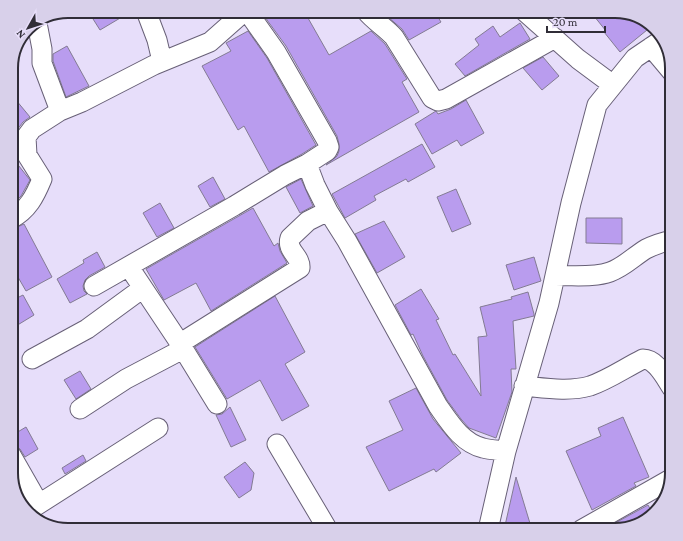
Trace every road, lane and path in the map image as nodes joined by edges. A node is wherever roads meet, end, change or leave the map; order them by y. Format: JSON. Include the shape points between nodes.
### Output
{"nodes":[{"id":1,"x":149,"y":18,"type":"edge"},
{"id":2,"x":238,"y":18,"type":"edge"},
{"id":3,"x":251,"y":18,"type":"edge"},
{"id":4,"x":374,"y":18,"type":"edge"},
{"id":5,"x":532,"y":18,"type":"edge"},
{"id":6,"x":555,"y":38,"type":"junction"},
{"id":7,"x":657,"y":43,"type":"edge"},
{"id":8,"x":42,"y":48,"type":"edge"},
{"id":9,"x":662,"y":53,"type":"edge"},
{"id":10,"x":162,"y":61,"type":"junction"},
{"id":11,"x":613,"y":85,"type":"junction"},
{"id":12,"x":60,"y":111,"type":"junction"},
{"id":13,"x":19,"y":150,"type":"edge"},
{"id":14,"x":307,"y":164,"type":"junction"},
{"id":15,"x":328,"y":211,"type":"junction"},
{"id":16,"x":18,"y":215,"type":"edge"},
{"id":17,"x":665,"y":242,"type":"edge"},
{"id":18,"x":129,"y":266,"type":"junction"},
{"id":19,"x":555,"y":276,"type":"junction"},
{"id":20,"x":94,"y":286,"type":"dead end"},
{"id":21,"x":143,"y":288,"type":"junction"},
{"id":22,"x":181,"y":346,"type":"junction"},
{"id":23,"x":32,"y":359,"type":"dead end"},
{"id":24,"x":665,"y":378,"type":"edge"},
{"id":25,"x":524,"y":386,"type":"junction"},
{"id":26,"x":217,"y":404,"type":"dead end"},
{"id":27,"x":80,"y":409,"type":"dead end"},
{"id":28,"x":158,"y":428,"type":"dead end"},
{"id":29,"x":277,"y":444,"type":"dead end"},
{"id":30,"x":506,"y":451,"type":"junction"},
{"id":31,"x":18,"y":471,"type":"edge"},
{"id":32,"x":663,"y":484,"type":"edge"},
{"id":33,"x":34,"y":507,"type":"edge"},
{"id":34,"x":324,"y":523,"type":"edge"},
{"id":35,"x":490,"y":523,"type":"edge"},
{"id":36,"x":608,"y":523,"type":"edge"}],
"edges":[{"from":1,"to":10,"type":"street"},
{"from":2,"to":10,"type":"street","via":[[210,42]]},
{"from":3,"to":14,"type":"street","via":[[276,52],[327,141],[327,151]]},
{"from":4,"to":6,"type":"street","via":[[391,34],[432,98],[438,101],[463,90]]},
{"from":5,"to":6,"type":"street"},
{"from":6,"to":11,"type":"street"},
{"from":7,"to":9,"type":"street"},
{"from":7,"to":11,"type":"street","via":[[635,58]]},
{"from":8,"to":12,"type":"street","via":[[42,63]]},
{"from":10,"to":12,"type":"street"},
{"from":11,"to":19,"type":"street","via":[[597,105]]},
{"from":12,"to":13,"type":"street","via":[[32,129]]},
{"from":13,"to":16,"type":"street","via":[[42,178],[36,195],[27,209]]},
{"from":14,"to":15,"type":"street"},
{"from":14,"to":18,"type":"street"},
{"from":15,"to":22,"type":"street","via":[[308,221],[290,238],[289,247],[300,268],[186,339]]},
{"from":15,"to":30,"type":"street","via":[[452,427],[466,440],[483,448]]},
{"from":17,"to":19,"type":"street","via":[[654,245],[626,265],[610,272]]},
{"from":18,"to":20,"type":"street"},
{"from":18,"to":21,"type":"street"},
{"from":19,"to":25,"type":"street"},
{"from":21,"to":22,"type":"street"},
{"from":21,"to":23,"type":"street","via":[[87,328]]},
{"from":22,"to":26,"type":"street"},
{"from":22,"to":27,"type":"street"},
{"from":24,"to":25,"type":"street","via":[[656,364],[648,359],[642,359],[589,386],[558,389]]},
{"from":25,"to":30,"type":"street"},
{"from":28,"to":33,"type":"street"},
{"from":29,"to":34,"type":"street"},
{"from":30,"to":35,"type":"street"},
{"from":31,"to":33,"type":"street"},
{"from":32,"to":36,"type":"street"}]}
